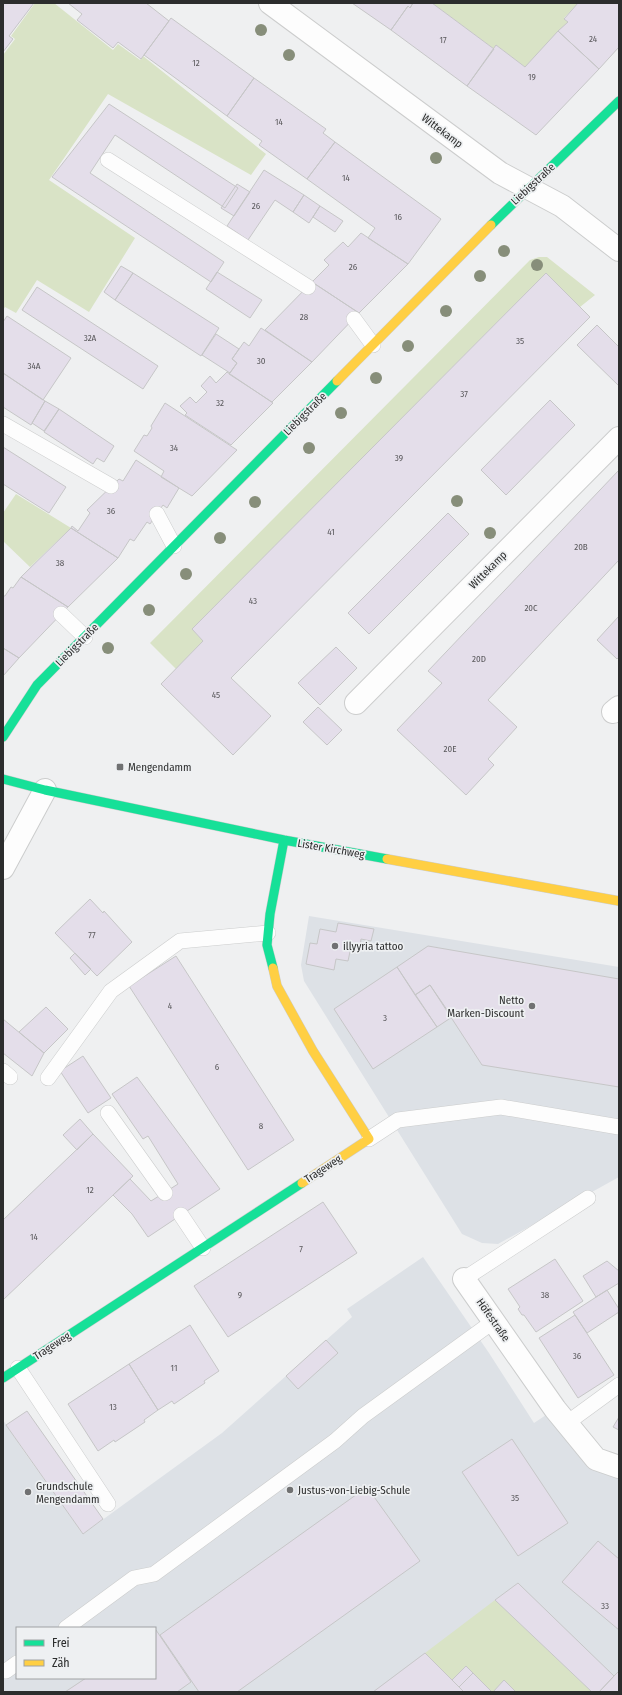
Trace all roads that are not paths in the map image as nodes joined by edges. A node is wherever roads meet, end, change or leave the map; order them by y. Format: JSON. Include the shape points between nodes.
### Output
{"nodes":[{"id":1,"x":270,"y":3,"type":"edge"},
{"id":2,"x":619,"y":101,"type":"edge"},
{"id":3,"x":108,"y":160,"type":"dead end"},
{"id":4,"x":530,"y":189,"type":"junction"},
{"id":5,"x":619,"y":250,"type":"edge"},
{"id":6,"x":308,"y":287,"type":"dead end"},
{"id":7,"x":354,"y":319,"type":"dead end"},
{"id":8,"x":373,"y":345,"type":"junction"},
{"id":9,"x":3,"y":424,"type":"edge"},
{"id":10,"x":619,"y":438,"type":"edge"},
{"id":11,"x":111,"y":486,"type":"dead end"},
{"id":12,"x":157,"y":514,"type":"dead end"},
{"id":13,"x":174,"y":546,"type":"junction"},
{"id":14,"x":61,"y":614,"type":"dead end"},
{"id":15,"x":85,"y":637,"type":"junction"},
{"id":16,"x":356,"y":703,"type":"dead end"},
{"id":17,"x":3,"y":738,"type":"edge"},
{"id":18,"x":3,"y":779,"type":"edge"},
{"id":19,"x":45,"y":790,"type":"junction"},
{"id":20,"x":284,"y":840,"type":"junction"},
{"id":21,"x":3,"y":868,"type":"edge"},
{"id":22,"x":619,"y":900,"type":"edge"},
{"id":23,"x":268,"y":933,"type":"junction"},
{"id":24,"x":48,"y":1078,"type":"dead end"},
{"id":25,"x":108,"y":1114,"type":"dead end"},
{"id":26,"x":619,"y":1127,"type":"edge"},
{"id":27,"x":369,"y":1140,"type":"junction"},
{"id":28,"x":165,"y":1193,"type":"dead end"},
{"id":29,"x":588,"y":1198,"type":"dead end"},
{"id":30,"x":181,"y":1215,"type":"dead end"},
{"id":31,"x":203,"y":1248,"type":"junction"},
{"id":32,"x":464,"y":1279,"type":"joint"},
{"id":33,"x":494,"y":1321,"type":"junction"},
{"id":34,"x":18,"y":1368,"type":"junction"},
{"id":35,"x":3,"y":1378,"type":"edge"},
{"id":36,"x":619,"y":1385,"type":"edge"},
{"id":37,"x":567,"y":1423,"type":"junction"},
{"id":38,"x":619,"y":1467,"type":"edge"},
{"id":39,"x":108,"y":1504,"type":"dead end"},
{"id":40,"x":67,"y":1627,"type":"edge"}],
"edges":[{"from":1,"to":4,"type":"street","name":"Wittekamp","via":[[500,173]]},
{"from":2,"to":4,"type":"street","name":"Liebigstraße"},
{"from":3,"to":6,"type":"lane"},
{"from":4,"to":5,"type":"street","name":"Wittekamp","via":[[562,206]]},
{"from":4,"to":8,"type":"street","name":"Liebigstraße","via":[[506,210]]},
{"from":7,"to":8,"type":"lane"},
{"from":8,"to":13,"type":"street","name":"Liebigstraße"},
{"from":9,"to":11,"type":"lane"},
{"from":10,"to":16,"type":"street","name":"Wittekamp"},
{"from":12,"to":13,"type":"lane"},
{"from":13,"to":15,"type":"street","name":"Liebigstraße"},
{"from":14,"to":15,"type":"lane"},
{"from":15,"to":17,"type":"street","name":"Liebigstraße","via":[[37,685]]},
{"from":18,"to":19,"type":"street","name":"Lister Kirchweg"},
{"from":19,"to":20,"type":"street","name":"Lister Kirchweg"},
{"from":19,"to":21,"type":"street"},
{"from":20,"to":22,"type":"street","name":"Lister Kirchweg"},
{"from":20,"to":23,"type":"street","via":[[273,892]]},
{"from":23,"to":24,"type":"lane","via":[[180,941],[111,991]]},
{"from":23,"to":27,"type":"street","via":[[267,945],[277,986],[313,1051]]},
{"from":25,"to":28,"type":"lane"},
{"from":26,"to":27,"type":"lane","via":[[501,1107],[398,1120]]},
{"from":27,"to":31,"type":"street","name":"Trageweg"},
{"from":29,"to":32,"type":"lane","name":"Höfestraße"},
{"from":30,"to":31,"type":"lane"},
{"from":31,"to":34,"type":"street","name":"Trageweg"},
{"from":32,"to":33,"type":"street","name":"Höfestraße"},
{"from":33,"to":37,"type":"street","name":"Höfestraße"},
{"from":33,"to":40,"type":"lane","via":[[154,1574],[134,1578]]},
{"from":34,"to":35,"type":"street","name":"Trageweg"},
{"from":34,"to":39,"type":"lane"},
{"from":36,"to":37,"type":"lane"},
{"from":37,"to":38,"type":"street","name":"Höfestraße","via":[[596,1459]]}]}
